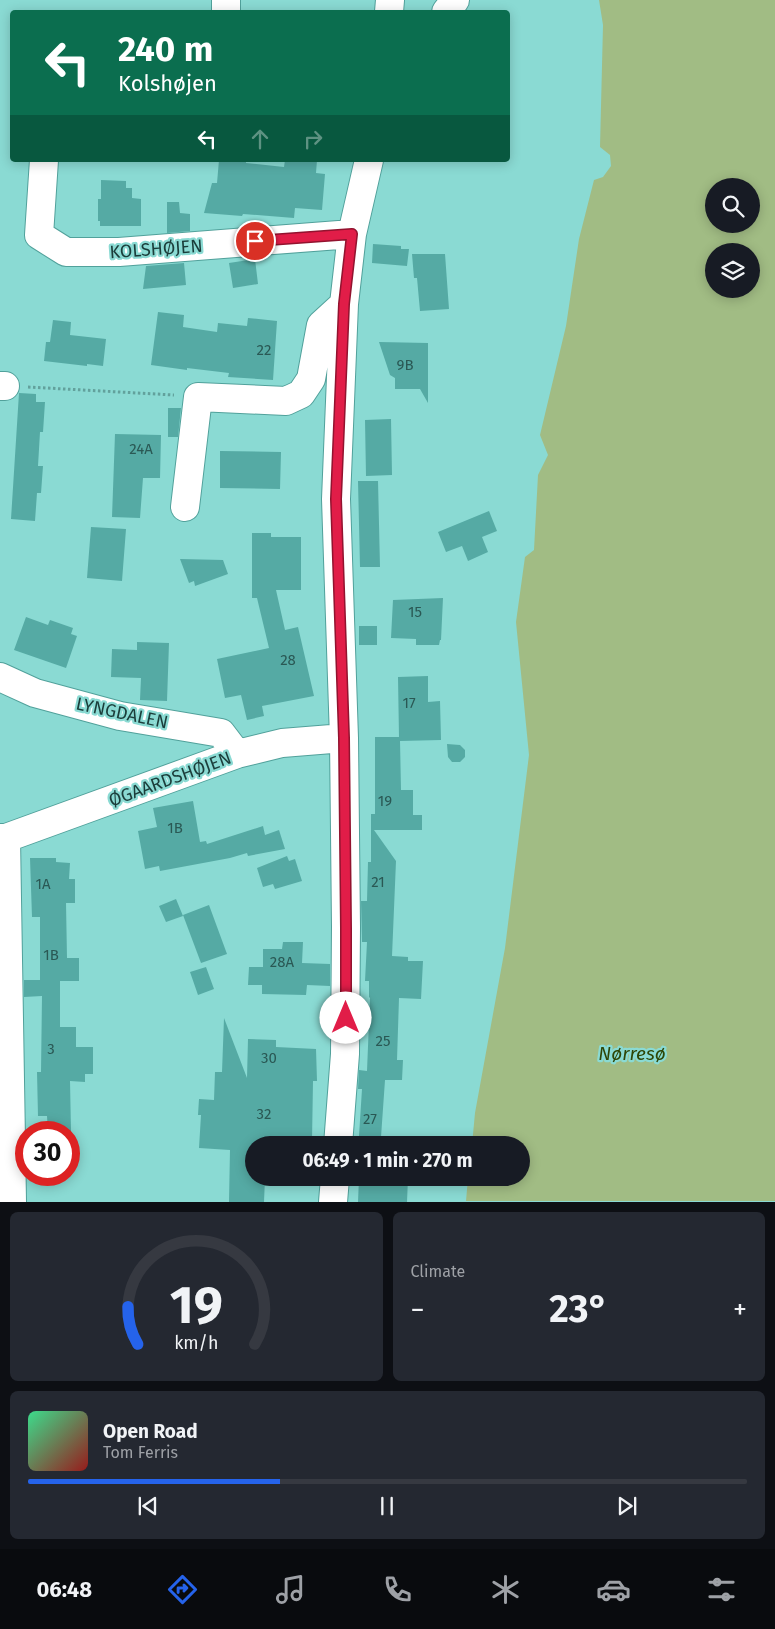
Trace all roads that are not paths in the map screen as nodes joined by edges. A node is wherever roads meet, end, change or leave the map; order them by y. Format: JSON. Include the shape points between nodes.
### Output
{"nodes":[{"id":1,"x":44,"y":162,"type":"edge"},
{"id":2,"x":369,"y":162,"type":"edge"},
{"id":3,"x":352,"y":234,"type":"junction"},
{"id":4,"x":344,"y":304,"type":"junction"},
{"id":5,"x":185,"y":507,"type":"dead end"},
{"id":6,"x":0,"y":677,"type":"edge"},
{"id":7,"x":344,"y":738,"type":"junction"},
{"id":8,"x":237,"y":754,"type":"junction"},
{"id":9,"x":3,"y":838,"type":"edge"},
{"id":10,"x":339,"y":1136,"type":"edge"},
{"id":11,"x":335,"y":1186,"type":"edge"},
{"id":12,"x":12,"y":1202,"type":"edge"},
{"id":13,"x":334,"y":1202,"type":"edge"}],
"edges":[{"from":1,"to":3,"type":"street","name":"KOLSHØJEN","via":[[40,235],[66,252],[119,252]]},
{"from":2,"to":3,"type":"street"},
{"from":3,"to":4,"type":"street"},
{"from":4,"to":5,"type":"street","via":[[321,325],[311,380],[301,394],[286,401],[198,396]]},
{"from":4,"to":7,"type":"street","via":[[336,499]]},
{"from":6,"to":8,"type":"street","name":"LYNGDALEN","via":[[35,693],[120,716],[221,732]]},
{"from":7,"to":8,"type":"street","name":"ØGAARDSHØJEN","via":[[282,743]]},
{"from":7,"to":10,"type":"street","via":[[345,1054]]},
{"from":8,"to":9,"type":"street","name":"ØGAARDSHØJEN"},
{"from":9,"to":12,"type":"street"},
{"from":11,"to":13,"type":"street"}]}
